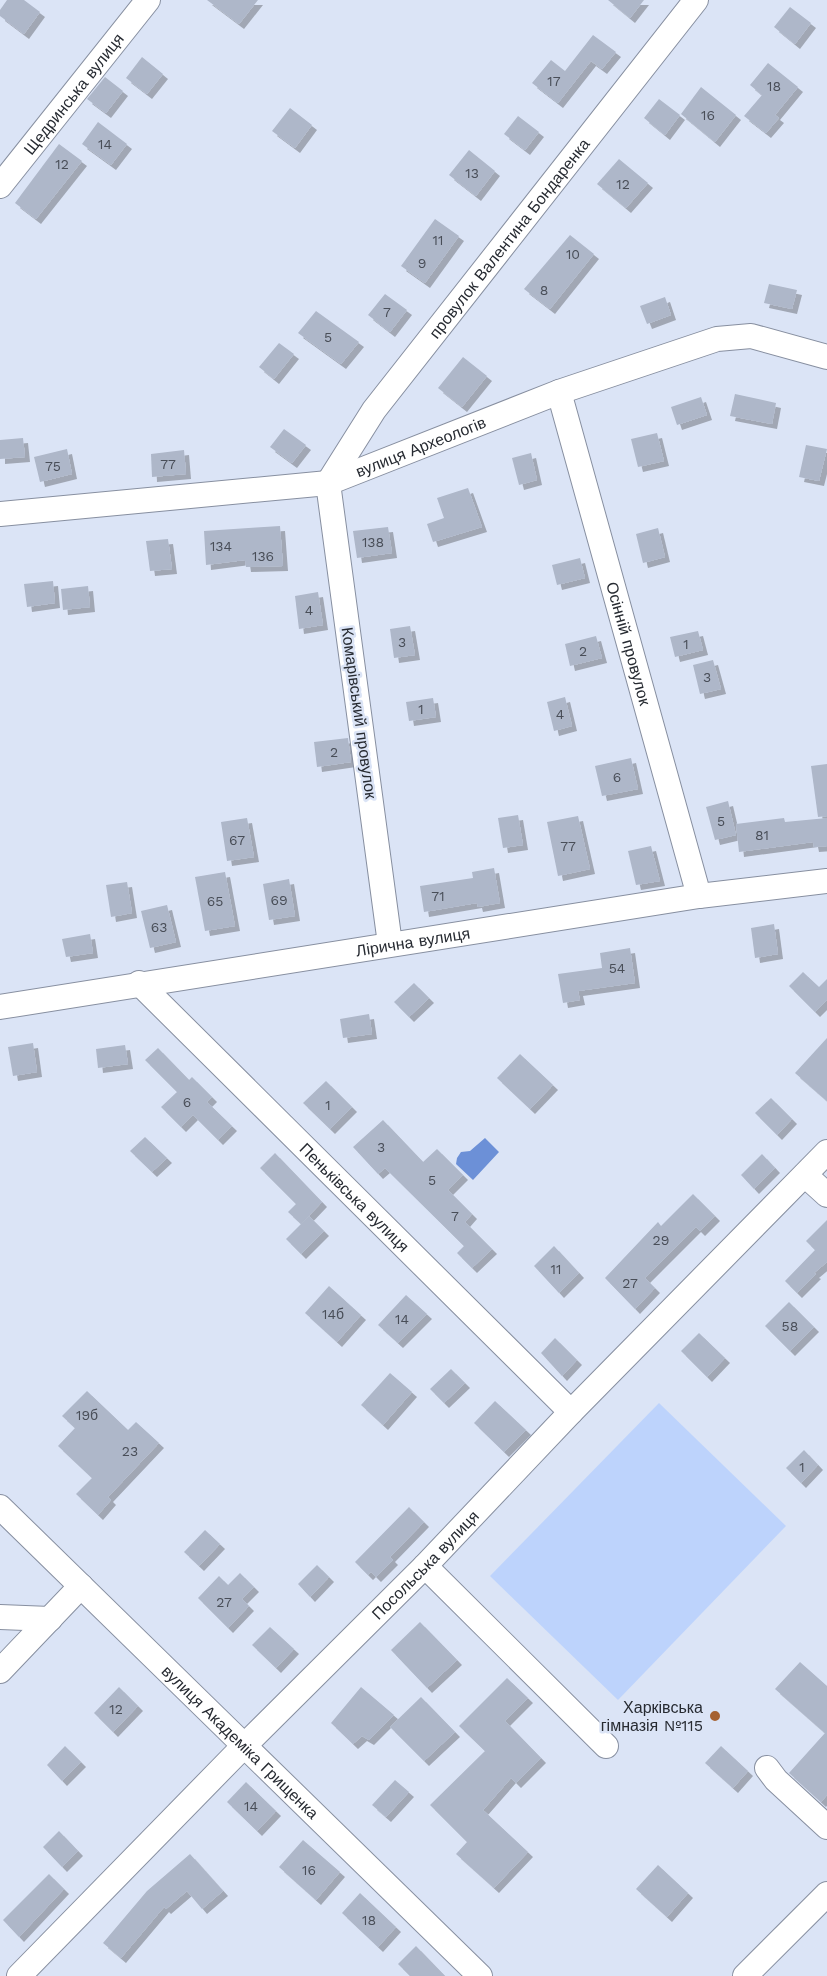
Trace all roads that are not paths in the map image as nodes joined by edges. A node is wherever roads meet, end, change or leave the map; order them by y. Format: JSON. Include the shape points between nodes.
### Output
{"nodes":[{"id":1,"x":148,"y":0,"type":"edge"},
{"id":2,"x":696,"y":0,"type":"edge"},
{"id":3,"x":0,"y":186,"type":"edge"},
{"id":4,"x":827,"y":357,"type":"edge"},
{"id":5,"x":559,"y":392,"type":"junction"},
{"id":6,"x":328,"y":483,"type":"junction"},
{"id":7,"x":0,"y":514,"type":"edge"},
{"id":8,"x":827,"y":880,"type":"edge"},
{"id":9,"x":699,"y":896,"type":"junction"},
{"id":10,"x":390,"y":944,"type":"junction"},
{"id":11,"x":139,"y":984,"type":"junction"},
{"id":12,"x":0,"y":1007,"type":"edge"},
{"id":13,"x":827,"y":1152,"type":"edge"},
{"id":14,"x":805,"y":1175,"type":"junction"},
{"id":15,"x":827,"y":1195,"type":"edge"},
{"id":16,"x":571,"y":1412,"type":"junction"},
{"id":17,"x":0,"y":1507,"type":"edge"},
{"id":18,"x":425,"y":1566,"type":"junction"},
{"id":19,"x":81,"y":1586,"type":"junction"},
{"id":20,"x":0,"y":1617,"type":"edge"},
{"id":21,"x":50,"y":1619,"type":"junction"},
{"id":22,"x":0,"y":1671,"type":"edge"},
{"id":23,"x":244,"y":1746,"type":"junction"},
{"id":24,"x":606,"y":1746,"type":"dead end"},
{"id":25,"x":767,"y":1768,"type":"dead end"},
{"id":26,"x":827,"y":1827,"type":"edge"},
{"id":27,"x":827,"y":1894,"type":"edge"},
{"id":28,"x":747,"y":1975,"type":"edge"},
{"id":29,"x":19,"y":1976,"type":"edge"},
{"id":30,"x":480,"y":1976,"type":"edge"}],
"edges":[{"from":1,"to":3,"type":"street","name":"Щедринська вулиця"},
{"from":2,"to":6,"type":"street","name":"провулок Валентина Бондаренка","via":[[374,410]]},
{"from":4,"to":5,"type":"street","name":"вулиця Археологів","via":[[751,336],[717,339]]},
{"from":5,"to":6,"type":"street","name":"вулиця Археологів"},
{"from":5,"to":9,"type":"street","name":"Осінній провулок"},
{"from":6,"to":7,"type":"street","name":"вулиця Археологів"},
{"from":6,"to":10,"type":"street","name":"Комарівський провулок"},
{"from":8,"to":9,"type":"street","name":"Лірична вулиця"},
{"from":9,"to":10,"type":"street","name":"Лірична вулиця"},
{"from":10,"to":11,"type":"street","name":"Лірична вулиця"},
{"from":11,"to":12,"type":"street","name":"Лірична вулиця"},
{"from":11,"to":16,"type":"street","name":"Пеньківська вулиця"},
{"from":13,"to":14,"type":"street","name":"Посольська вулиця"},
{"from":14,"to":15,"type":"street"},
{"from":14,"to":16,"type":"street","name":"Посольська вулиця"},
{"from":16,"to":18,"type":"street","name":"Посольська вулиця"},
{"from":17,"to":19,"type":"street","name":"вулиця Академіка Грищенка"},
{"from":18,"to":23,"type":"street","name":"Посольська вулиця"},
{"from":18,"to":24,"type":"street"},
{"from":19,"to":21,"type":"street"},
{"from":19,"to":23,"type":"street","name":"вулиця Академіка Грищенка"},
{"from":20,"to":21,"type":"street"},
{"from":21,"to":22,"type":"street"},
{"from":23,"to":29,"type":"street","name":"Посольська вулиця"},
{"from":23,"to":30,"type":"street","name":"вулиця Академіка Грищенка"},
{"from":25,"to":26,"type":"street"},
{"from":27,"to":28,"type":"street"}]}
